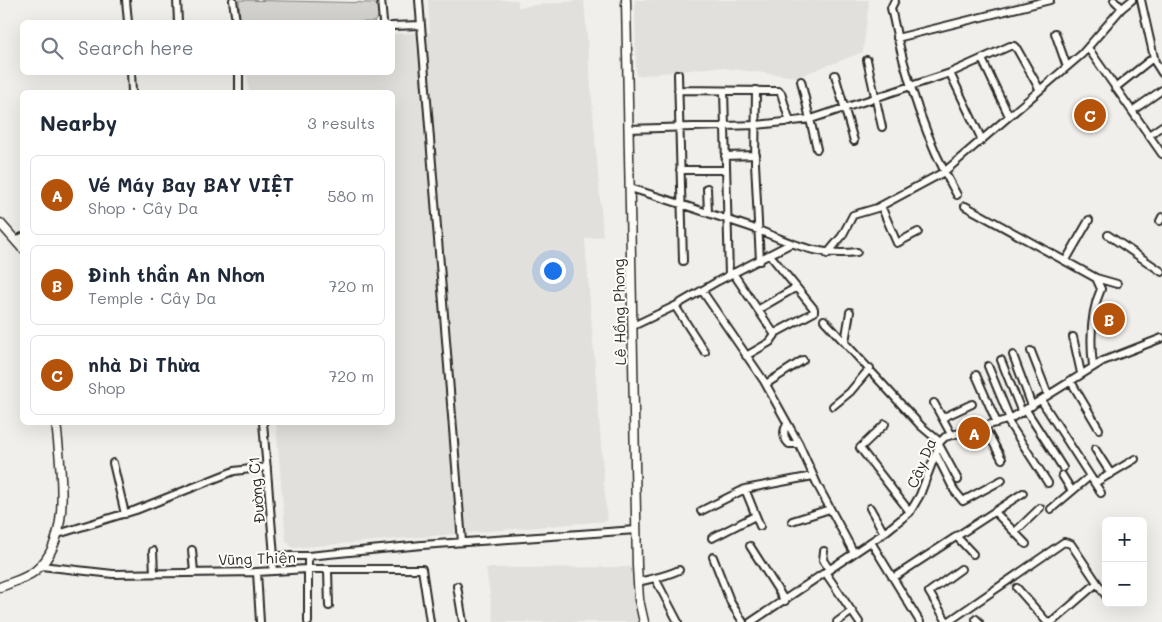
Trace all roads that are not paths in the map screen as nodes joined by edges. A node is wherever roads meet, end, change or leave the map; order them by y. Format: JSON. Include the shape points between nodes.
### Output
{"nodes":[{"id":1,"x":126,"y":0,"type":"edge"},
{"id":2,"x":177,"y":0,"type":"edge"},
{"id":3,"x":234,"y":0,"type":"edge"},
{"id":4,"x":375,"y":0,"type":"edge"},
{"id":5,"x":381,"y":0,"type":"edge"},
{"id":6,"x":419,"y":0,"type":"edge"},
{"id":7,"x":626,"y":0,"type":"edge"},
{"id":8,"x":895,"y":0,"type":"edge"},
{"id":9,"x":1050,"y":0,"type":"edge"},
{"id":10,"x":1114,"y":0,"type":"edge"},
{"id":11,"x":1132,"y":0,"type":"edge"},
{"id":12,"x":1141,"y":0,"type":"edge"},
{"id":13,"x":1122,"y":8,"type":"junction"},
{"id":14,"x":128,"y":20,"type":"edge"},
{"id":15,"x":178,"y":20,"type":"edge"},
{"id":16,"x":236,"y":20,"type":"edge"},
{"id":17,"x":383,"y":20,"type":"edge"},
{"id":18,"x":421,"y":25,"type":"junction"},
{"id":19,"x":395,"y":26,"type":"edge"},
{"id":20,"x":1055,"y":33,"type":"dead end"},
{"id":21,"x":897,"y":38,"type":"junction"},
{"id":22,"x":1088,"y":48,"type":"junction"},
{"id":23,"x":1154,"y":57,"type":"junction"},
{"id":24,"x":982,"y":59,"type":"junction"},
{"id":25,"x":867,"y":60,"type":"dead end"},
{"id":26,"x":1067,"y":67,"type":"junction"},
{"id":27,"x":950,"y":73,"type":"junction"},
{"id":28,"x":1162,"y":73,"type":"edge"},
{"id":29,"x":678,"y":74,"type":"dead end"},
{"id":30,"x":131,"y":75,"type":"edge"},
{"id":31,"x":239,"y":75,"type":"edge"},
{"id":32,"x":835,"y":75,"type":"dead end"},
{"id":33,"x":801,"y":81,"type":"dead end"},
{"id":34,"x":911,"y":86,"type":"junction"},
{"id":35,"x":1115,"y":88,"type":"junction"},
{"id":36,"x":132,"y":90,"type":"edge"},
{"id":37,"x":240,"y":90,"type":"edge"},
{"id":38,"x":678,"y":90,"type":"junction"},
{"id":39,"x":756,"y":90,"type":"junction"},
{"id":40,"x":1040,"y":90,"type":"junction"},
{"id":41,"x":1162,"y":90,"type":"edge"},
{"id":42,"x":724,"y":91,"type":"junction"},
{"id":43,"x":874,"y":100,"type":"junction"},
{"id":44,"x":846,"y":108,"type":"junction"},
{"id":45,"x":1132,"y":112,"type":"junction"},
{"id":46,"x":1009,"y":116,"type":"junction"},
{"id":47,"x":811,"y":119,"type":"junction"},
{"id":48,"x":790,"y":122,"type":"junction"},
{"id":49,"x":757,"y":125,"type":"junction"},
{"id":50,"x":724,"y":126,"type":"junction"},
{"id":51,"x":1162,"y":126,"type":"edge"},
{"id":52,"x":882,"y":127,"type":"dead end"},
{"id":53,"x":680,"y":128,"type":"junction"},
{"id":54,"x":628,"y":129,"type":"junction"},
{"id":55,"x":1148,"y":135,"type":"junction"},
{"id":56,"x":982,"y":140,"type":"junction"},
{"id":57,"x":854,"y":141,"type":"dead end"},
{"id":58,"x":818,"y":149,"type":"dead end"},
{"id":59,"x":1162,"y":154,"type":"edge"},
{"id":60,"x":756,"y":155,"type":"junction"},
{"id":61,"x":725,"y":156,"type":"junction"},
{"id":62,"x":680,"y":170,"type":"junction"},
{"id":63,"x":726,"y":170,"type":"junction"},
{"id":64,"x":944,"y":172,"type":"junction"},
{"id":65,"x":630,"y":188,"type":"junction"},
{"id":66,"x":707,"y":188,"type":"dead end"},
{"id":67,"x":958,"y":196,"type":"dead end"},
{"id":68,"x":681,"y":204,"type":"junction"},
{"id":69,"x":881,"y":206,"type":"junction"},
{"id":70,"x":965,"y":206,"type":"dead end"},
{"id":71,"x":708,"y":213,"type":"junction"},
{"id":72,"x":728,"y":220,"type":"junction"},
{"id":73,"x":1089,"y":220,"type":"dead end"},
{"id":74,"x":0,"y":223,"type":"edge"},
{"id":75,"x":758,"y":230,"type":"junction"},
{"id":76,"x":918,"y":232,"type":"dead end"},
{"id":77,"x":1108,"y":235,"type":"dead end"},
{"id":78,"x":20,"y":239,"type":"edge"},
{"id":79,"x":790,"y":244,"type":"junction"},
{"id":80,"x":857,"y":252,"type":"dead end"},
{"id":81,"x":827,"y":254,"type":"junction"},
{"id":82,"x":770,"y":255,"type":"junction"},
{"id":83,"x":1066,"y":260,"type":"junction"},
{"id":84,"x":683,"y":261,"type":"dead end"},
{"id":85,"x":760,"y":261,"type":"junction"},
{"id":86,"x":1162,"y":272,"type":"edge"},
{"id":87,"x":731,"y":274,"type":"junction"},
{"id":88,"x":1096,"y":278,"type":"junction"},
{"id":89,"x":1117,"y":284,"type":"dead end"},
{"id":90,"x":795,"y":288,"type":"junction"},
{"id":91,"x":704,"y":292,"type":"junction"},
{"id":92,"x":675,"y":306,"type":"junction"},
{"id":93,"x":759,"y":309,"type":"junction"},
{"id":94,"x":850,"y":312,"type":"dead end"},
{"id":95,"x":824,"y":320,"type":"dead end"},
{"id":96,"x":633,"y":326,"type":"junction"},
{"id":97,"x":775,"y":333,"type":"junction"},
{"id":98,"x":1073,"y":337,"type":"dead end"},
{"id":99,"x":1162,"y":338,"type":"edge"},
{"id":100,"x":845,"y":342,"type":"junction"},
{"id":101,"x":1031,"y":351,"type":"dead end"},
{"id":102,"x":705,"y":352,"type":"dead end"},
{"id":103,"x":1013,"y":355,"type":"dead end"},
{"id":104,"x":746,"y":356,"type":"junction"},
{"id":105,"x":803,"y":360,"type":"dead end"},
{"id":106,"x":1000,"y":360,"type":"dead end"},
{"id":107,"x":988,"y":366,"type":"dead end"},
{"id":108,"x":1093,"y":366,"type":"junction"},
{"id":109,"x":870,"y":368,"type":"junction"},
{"id":110,"x":1081,"y":373,"type":"junction"},
{"id":111,"x":976,"y":375,"type":"dead end"},
{"id":112,"x":1070,"y":380,"type":"junction"},
{"id":113,"x":766,"y":384,"type":"junction"},
{"id":114,"x":1048,"y":395,"type":"junction"},
{"id":115,"x":1041,"y":400,"type":"junction"},
{"id":116,"x":934,"y":404,"type":"dead end"},
{"id":117,"x":972,"y":404,"type":"dead end"},
{"id":118,"x":833,"y":406,"type":"dead end"},
{"id":119,"x":1027,"y":410,"type":"junction"},
{"id":120,"x":942,"y":418,"type":"junction"},
{"id":121,"x":1008,"y":420,"type":"junction"},
{"id":122,"x":997,"y":423,"type":"junction"},
{"id":123,"x":885,"y":424,"type":"dead end"},
{"id":124,"x":56,"y":425,"type":"edge"},
{"id":125,"x":263,"y":425,"type":"edge"},
{"id":126,"x":984,"y":426,"type":"junction"},
{"id":127,"x":1099,"y":429,"type":"dead end"},
{"id":128,"x":950,"y":434,"type":"junction"},
{"id":129,"x":939,"y":444,"type":"junction"},
{"id":130,"x":1095,"y":449,"type":"dead end"},
{"id":131,"x":936,"y":454,"type":"junction"},
{"id":132,"x":1002,"y":459,"type":"dead end"},
{"id":133,"x":1135,"y":459,"type":"dead end"},
{"id":134,"x":113,"y":464,"type":"dead end"},
{"id":135,"x":267,"y":467,"type":"junction"},
{"id":136,"x":1111,"y":474,"type":"junction"},
{"id":137,"x":813,"y":476,"type":"junction"},
{"id":138,"x":1090,"y":476,"type":"junction"},
{"id":139,"x":958,"y":480,"type":"dead end"},
{"id":140,"x":1002,"y":480,"type":"dead end"},
{"id":141,"x":1048,"y":483,"type":"dead end"},
{"id":142,"x":1095,"y":483,"type":"junction"},
{"id":143,"x":744,"y":489,"type":"junction"},
{"id":144,"x":1072,"y":491,"type":"junction"},
{"id":145,"x":1023,"y":493,"type":"dead end"},
{"id":146,"x":1101,"y":493,"type":"dead end"},
{"id":147,"x":870,"y":508,"type":"dead end"},
{"id":148,"x":1040,"y":508,"type":"dead end"},
{"id":149,"x":1051,"y":508,"type":"dead end"},
{"id":150,"x":830,"y":509,"type":"junction"},
{"id":151,"x":701,"y":510,"type":"dead end"},
{"id":152,"x":910,"y":512,"type":"junction"},
{"id":153,"x":995,"y":512,"type":"junction"},
{"id":154,"x":125,"y":514,"type":"junction"},
{"id":155,"x":755,"y":516,"type":"junction"},
{"id":156,"x":792,"y":521,"type":"dead end"},
{"id":157,"x":760,"y":526,"type":"dead end"},
{"id":158,"x":636,"y":530,"type":"junction"},
{"id":159,"x":1015,"y":532,"type":"junction"},
{"id":160,"x":884,"y":533,"type":"junction"},
{"id":161,"x":58,"y":534,"type":"junction"},
{"id":162,"x":956,"y":536,"type":"junction"},
{"id":163,"x":712,"y":538,"type":"dead end"},
{"id":164,"x":462,"y":542,"type":"junction"},
{"id":165,"x":871,"y":542,"type":"junction"},
{"id":166,"x":1026,"y":544,"type":"dead end"},
{"id":167,"x":750,"y":546,"type":"dead end"},
{"id":168,"x":192,"y":550,"type":"dead end"},
{"id":169,"x":824,"y":550,"type":"dead end"},
{"id":170,"x":153,"y":551,"type":"dead end"},
{"id":171,"x":854,"y":553,"type":"junction"},
{"id":172,"x":973,"y":554,"type":"dead end"},
{"id":173,"x":274,"y":556,"type":"junction"},
{"id":174,"x":308,"y":556,"type":"junction"},
{"id":175,"x":713,"y":557,"type":"dead end"},
{"id":176,"x":40,"y":566,"type":"junction"},
{"id":177,"x":308,"y":569,"type":"junction"},
{"id":178,"x":961,"y":569,"type":"dead end"},
{"id":179,"x":328,"y":570,"type":"junction"},
{"id":180,"x":679,"y":570,"type":"dead end"},
{"id":181,"x":827,"y":570,"type":"junction"},
{"id":182,"x":272,"y":571,"type":"junction"},
{"id":183,"x":194,"y":572,"type":"junction"},
{"id":184,"x":257,"y":572,"type":"junction"},
{"id":185,"x":154,"y":573,"type":"junction"},
{"id":186,"x":893,"y":578,"type":"junction"},
{"id":187,"x":656,"y":580,"type":"junction"},
{"id":188,"x":638,"y":582,"type":"junction"},
{"id":189,"x":1097,"y":583,"type":"junction"},
{"id":190,"x":0,"y":586,"type":"edge"},
{"id":191,"x":457,"y":586,"type":"dead end"},
{"id":192,"x":1017,"y":588,"type":"dead end"},
{"id":193,"x":1102,"y":590,"type":"edge"},
{"id":194,"x":784,"y":601,"type":"junction"},
{"id":195,"x":328,"y":606,"type":"dead end"},
{"id":196,"x":852,"y":611,"type":"junction"},
{"id":197,"x":917,"y":621,"type":"edge"},
{"id":198,"x":260,"y":622,"type":"edge"},
{"id":199,"x":308,"y":622,"type":"edge"},
{"id":200,"x":430,"y":622,"type":"edge"},
{"id":201,"x":464,"y":622,"type":"edge"},
{"id":202,"x":644,"y":622,"type":"edge"},
{"id":203,"x":678,"y":622,"type":"edge"},
{"id":204,"x":743,"y":622,"type":"edge"},
{"id":205,"x":752,"y":622,"type":"edge"},
{"id":206,"x":837,"y":622,"type":"edge"},
{"id":207,"x":859,"y":622,"type":"edge"},
{"id":208,"x":947,"y":622,"type":"edge"},
{"id":209,"x":1047,"y":622,"type":"edge"},
{"id":210,"x":1052,"y":622,"type":"edge"}],
"edges":[{"from":1,"to":14,"type":"street"},
{"from":2,"to":15,"type":"street"},
{"from":3,"to":16,"type":"street"},
{"from":4,"to":5,"type":"street"},
{"from":5,"to":17,"type":"street"},
{"from":6,"to":18,"type":"street"},
{"from":7,"to":54,"type":"main road","name":"Lê Hồng Phong"},
{"from":8,"to":21,"type":"street","via":[[891,8]]},
{"from":9,"to":21,"type":"street"},
{"from":10,"to":13,"type":"street"},
{"from":11,"to":13,"type":"street"},
{"from":12,"to":23,"type":"street"},
{"from":13,"to":22,"type":"street"},
{"from":18,"to":19,"type":"street"},
{"from":18,"to":164,"type":"street"},
{"from":20,"to":26,"type":"street"},
{"from":21,"to":34,"type":"street"},
{"from":22,"to":26,"type":"street"},
{"from":22,"to":35,"type":"street"},
{"from":23,"to":28,"type":"street"},
{"from":23,"to":35,"type":"street"},
{"from":24,"to":27,"type":"street"},
{"from":24,"to":40,"type":"street","via":[[1014,46]]},
{"from":24,"to":46,"type":"street"},
{"from":25,"to":43,"type":"street"},
{"from":26,"to":40,"type":"street"},
{"from":27,"to":34,"type":"street"},
{"from":27,"to":56,"type":"street"},
{"from":29,"to":38,"type":"street"},
{"from":30,"to":36,"type":"street"},
{"from":31,"to":37,"type":"street"},
{"from":32,"to":44,"type":"street"},
{"from":33,"to":47,"type":"street"},
{"from":34,"to":43,"type":"street"},
{"from":34,"to":64,"type":"street"},
{"from":35,"to":45,"type":"street"},
{"from":38,"to":42,"type":"street"},
{"from":38,"to":53,"type":"street"},
{"from":39,"to":42,"type":"street"},
{"from":39,"to":48,"type":"street","via":[[780,92]]},
{"from":39,"to":49,"type":"street"},
{"from":40,"to":46,"type":"street"},
{"from":41,"to":45,"type":"street"},
{"from":42,"to":50,"type":"street"},
{"from":43,"to":44,"type":"street"},
{"from":43,"to":52,"type":"street"},
{"from":44,"to":47,"type":"street"},
{"from":44,"to":57,"type":"street"},
{"from":45,"to":55,"type":"street"},
{"from":46,"to":56,"type":"street"},
{"from":47,"to":48,"type":"street"},
{"from":47,"to":58,"type":"street"},
{"from":48,"to":49,"type":"street"},
{"from":49,"to":50,"type":"street"},
{"from":49,"to":60,"type":"street"},
{"from":50,"to":53,"type":"street"},
{"from":50,"to":61,"type":"street"},
{"from":51,"to":55,"type":"street"},
{"from":53,"to":54,"type":"street"},
{"from":53,"to":62,"type":"street"},
{"from":54,"to":65,"type":"main road","name":"Lê Hồng Phong"},
{"from":55,"to":59,"type":"street"},
{"from":56,"to":64,"type":"street"},
{"from":60,"to":61,"type":"street"},
{"from":60,"to":75,"type":"street"},
{"from":61,"to":63,"type":"street"},
{"from":62,"to":63,"type":"street"},
{"from":62,"to":68,"type":"street"},
{"from":63,"to":72,"type":"street"},
{"from":64,"to":67,"type":"street"},
{"from":64,"to":69,"type":"street"},
{"from":65,"to":68,"type":"street"},
{"from":65,"to":96,"type":"main road","name":"Lê Hồng Phong"},
{"from":66,"to":71,"type":"street"},
{"from":68,"to":71,"type":"street"},
{"from":68,"to":84,"type":"street"},
{"from":69,"to":76,"type":"street","via":[[897,243]]},
{"from":69,"to":81,"type":"street","via":[[853,215]]},
{"from":70,"to":83,"type":"street"},
{"from":71,"to":72,"type":"street"},
{"from":72,"to":75,"type":"street"},
{"from":72,"to":87,"type":"street"},
{"from":73,"to":83,"type":"street"},
{"from":74,"to":78,"type":"main road"},
{"from":75,"to":79,"type":"street"},
{"from":75,"to":85,"type":"street"},
{"from":77,"to":86,"type":"street"},
{"from":79,"to":81,"type":"street"},
{"from":79,"to":82,"type":"street"},
{"from":80,"to":81,"type":"street"},
{"from":82,"to":85,"type":"street"},
{"from":82,"to":90,"type":"street"},
{"from":83,"to":88,"type":"street"},
{"from":85,"to":87,"type":"street"},
{"from":87,"to":91,"type":"street"},
{"from":87,"to":93,"type":"street"},
{"from":88,"to":89,"type":"street"},
{"from":88,"to":108,"type":"street","via":[[1101,289],[1094,304]]},
{"from":90,"to":93,"type":"street"},
{"from":90,"to":97,"type":"street","via":[[814,312]]},
{"from":91,"to":92,"type":"street"},
{"from":91,"to":104,"type":"street"},
{"from":92,"to":96,"type":"street"},
{"from":92,"to":102,"type":"street"},
{"from":93,"to":97,"type":"street"},
{"from":94,"to":100,"type":"street"},
{"from":95,"to":100,"type":"street"},
{"from":96,"to":158,"type":"main road","name":"Lê Hồng Phong"},
{"from":97,"to":104,"type":"street","via":[[772,340]]},
{"from":98,"to":110,"type":"street"},
{"from":99,"to":108,"type":"street","name":"Cây Da"},
{"from":100,"to":109,"type":"street"},
{"from":101,"to":114,"type":"street"},
{"from":103,"to":119,"type":"street"},
{"from":104,"to":113,"type":"street"},
{"from":105,"to":113,"type":"street"},
{"from":106,"to":119,"type":"street"},
{"from":107,"to":121,"type":"street"},
{"from":108,"to":110,"type":"street","name":"Cây Da"},
{"from":109,"to":118,"type":"street"},
{"from":109,"to":129,"type":"street"},
{"from":110,"to":112,"type":"street","name":"Cây Da"},
{"from":111,"to":122,"type":"street"},
{"from":112,"to":114,"type":"street","name":"Cây Da"},
{"from":112,"to":127,"type":"street"},
{"from":113,"to":137,"type":"street"},
{"from":114,"to":115,"type":"street","name":"Cây Da"},
{"from":115,"to":119,"type":"street","name":"Cây Da"},
{"from":115,"to":138,"type":"street"},
{"from":116,"to":120,"type":"street"},
{"from":117,"to":120,"type":"street"},
{"from":119,"to":121,"type":"street","name":"Cây Da"},
{"from":119,"to":144,"type":"street"},
{"from":120,"to":128,"type":"street"},
{"from":121,"to":122,"type":"street","name":"Cây Da"},
{"from":121,"to":141,"type":"street"},
{"from":122,"to":126,"type":"street","name":"Cây Da"},
{"from":123,"to":152,"type":"street","via":[[860,448]]},
{"from":124,"to":161,"type":"main road","via":[[61,500]]},
{"from":125,"to":135,"type":"street","name":"Đường C1"},
{"from":126,"to":128,"type":"street","name":"Cây Da"},
{"from":126,"to":132,"type":"street"},
{"from":128,"to":129,"type":"street","name":"Cây Da"},
{"from":129,"to":131,"type":"street","name":"Cây Da"},
{"from":129,"to":139,"type":"street"},
{"from":130,"to":136,"type":"street"},
{"from":131,"to":140,"type":"street","via":[[963,501]]},
{"from":131,"to":152,"type":"street","name":"Cây Da"},
{"from":133,"to":136,"type":"street"},
{"from":134,"to":154,"type":"street"},
{"from":135,"to":154,"type":"street","via":[[234,471]]},
{"from":135,"to":173,"type":"street","name":"Đường C1"},
{"from":136,"to":142,"type":"street"},
{"from":137,"to":143,"type":"street"},
{"from":137,"to":150,"type":"street"},
{"from":138,"to":142,"type":"street"},
{"from":138,"to":144,"type":"street"},
{"from":142,"to":146,"type":"street"},
{"from":143,"to":151,"type":"street"},
{"from":143,"to":155,"type":"street"},
{"from":144,"to":149,"type":"street"},
{"from":145,"to":153,"type":"street"},
{"from":147,"to":160,"type":"street"},
{"from":148,"to":159,"type":"street"},
{"from":150,"to":156,"type":"street"},
{"from":150,"to":171,"type":"street"},
{"from":152,"to":160,"type":"street","name":"Cây Da"},
{"from":153,"to":159,"type":"street"},
{"from":153,"to":162,"type":"street"},
{"from":154,"to":161,"type":"street"},
{"from":155,"to":157,"type":"street"},
{"from":155,"to":163,"type":"street"},
{"from":158,"to":164,"type":"street"},
{"from":158,"to":188,"type":"main road","name":"Lê Hồng Phong"},
{"from":159,"to":166,"type":"street"},
{"from":160,"to":165,"type":"street","name":"Cây Da"},
{"from":161,"to":176,"type":"main road","via":[[50,554]]},
{"from":162,"to":172,"type":"street"},
{"from":162,"to":186,"type":"street"},
{"from":164,"to":174,"type":"street"},
{"from":165,"to":171,"type":"street","name":"Cây Da"},
{"from":165,"to":186,"type":"street"},
{"from":167,"to":194,"type":"street"},
{"from":168,"to":183,"type":"street"},
{"from":169,"to":181,"type":"street"},
{"from":170,"to":185,"type":"street"},
{"from":171,"to":181,"type":"street","name":"Cây Da"},
{"from":173,"to":174,"type":"street"},
{"from":173,"to":182,"type":"street","name":"Đường C1"},
{"from":174,"to":177,"type":"street"},
{"from":175,"to":204,"type":"street","via":[[731,603]]},
{"from":176,"to":185,"type":"street","name":"Vũng Thiện","via":[[100,573]]},
{"from":176,"to":190,"type":"main road","via":[[21,579]]},
{"from":177,"to":179,"type":"street","name":"Vũng Thiện"},
{"from":177,"to":182,"type":"street","name":"Vũng Thiện"},
{"from":177,"to":199,"type":"street"},
{"from":178,"to":208,"type":"street","via":[[930,592]]},
{"from":179,"to":195,"type":"street"},
{"from":179,"to":200,"type":"street","name":"Vũng Thiện","via":[[422,569]]},
{"from":180,"to":187,"type":"street"},
{"from":181,"to":194,"type":"street","name":"Cây Da"},
{"from":181,"to":196,"type":"street"},
{"from":182,"to":184,"type":"street","name":"Vũng Thiện"},
{"from":183,"to":184,"type":"street","name":"Vũng Thiện"},
{"from":183,"to":185,"type":"street","name":"Vũng Thiện"},
{"from":184,"to":198,"type":"street"},
{"from":186,"to":197,"type":"street"},
{"from":187,"to":188,"type":"street"},
{"from":187,"to":203,"type":"street"},
{"from":188,"to":202,"type":"main road","name":"Lê Hồng Phong"},
{"from":189,"to":193,"type":"street"},
{"from":189,"to":208,"type":"street","via":[[1071,544],[1064,542]]},
{"from":189,"to":210,"type":"street"},
{"from":191,"to":201,"type":"street"},
{"from":192,"to":209,"type":"street"},
{"from":194,"to":205,"type":"street","name":"Cây Da"},
{"from":196,"to":206,"type":"street"},
{"from":196,"to":207,"type":"street"}]}
